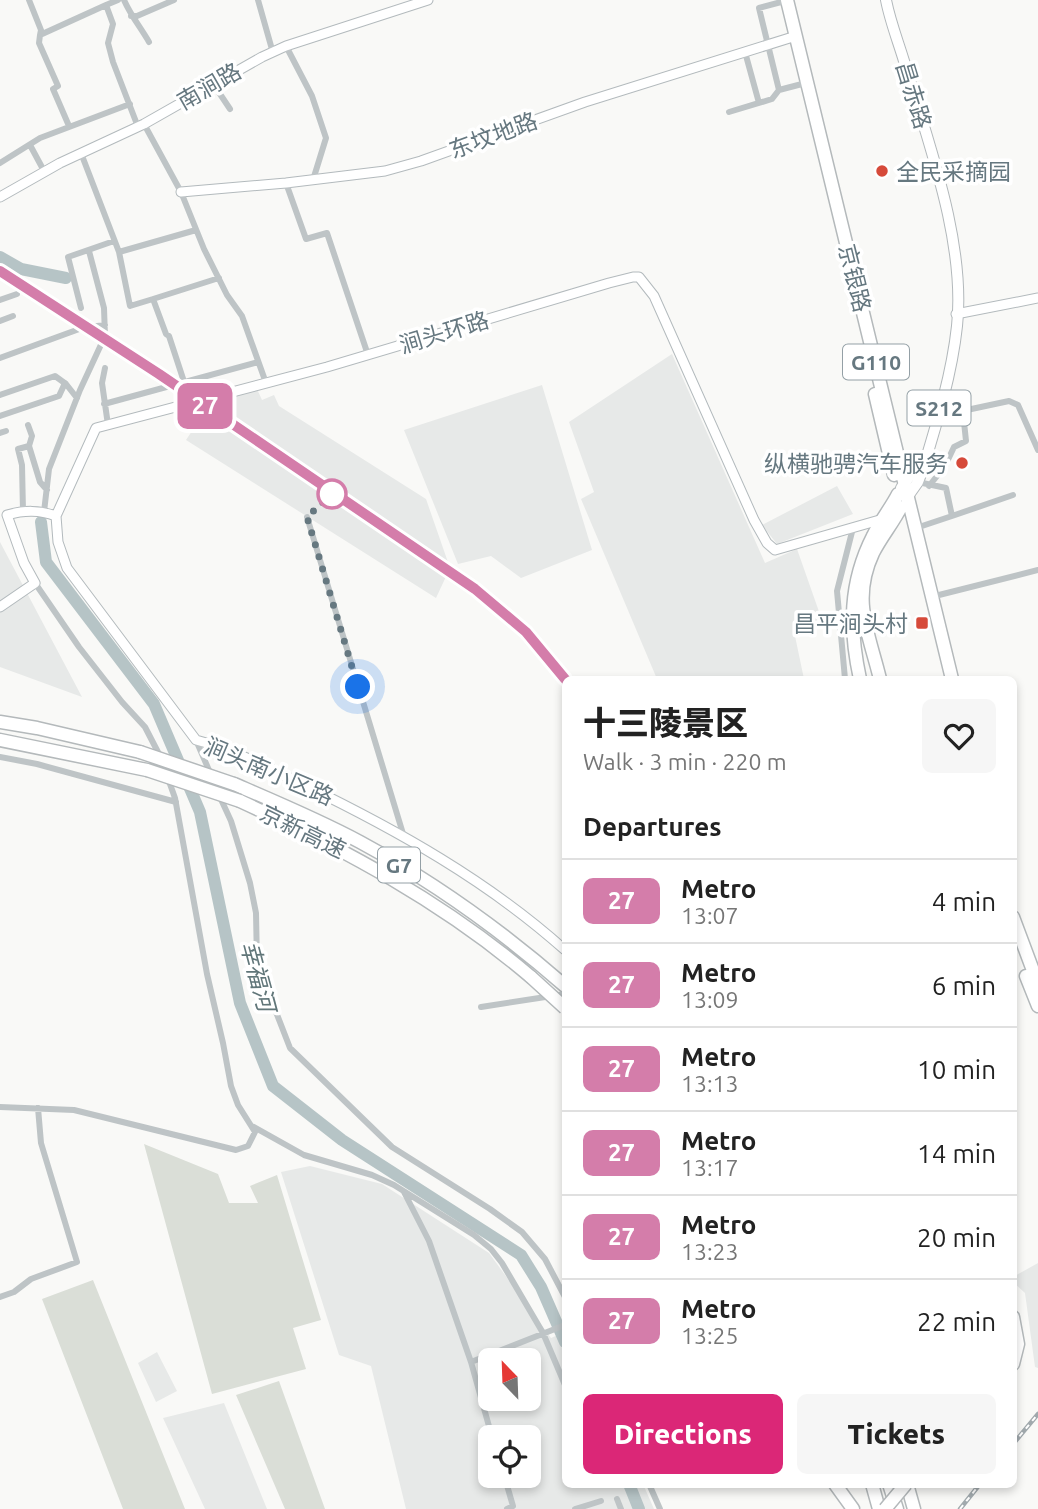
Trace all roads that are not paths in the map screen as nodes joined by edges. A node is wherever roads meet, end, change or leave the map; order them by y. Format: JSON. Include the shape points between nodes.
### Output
{"nodes":[{"id":1,"x":29,"y":0,"type":"edge"},
{"id":2,"x":118,"y":0,"type":"edge"},
{"id":3,"x":124,"y":0,"type":"edge"},
{"id":4,"x":174,"y":0,"type":"edge"},
{"id":5,"x":258,"y":0,"type":"edge"},
{"id":6,"x":428,"y":0,"type":"edge"},
{"id":7,"x":886,"y":0,"type":"edge"},
{"id":8,"x":783,"y":1,"type":"edge"},
{"id":9,"x":106,"y":5,"type":"junction"},
{"id":10,"x":131,"y":16,"type":"junction"},
{"id":11,"x":40,"y":35,"type":"junction"},
{"id":12,"x":793,"y":37,"type":"junction"},
{"id":13,"x":149,"y":43,"type":"dead end"},
{"id":14,"x":768,"y":45,"type":"junction"},
{"id":15,"x":286,"y":46,"type":"junction"},
{"id":16,"x":273,"y":52,"type":"junction"},
{"id":17,"x":745,"y":52,"type":"junction"},
{"id":18,"x":802,"y":84,"type":"junction"},
{"id":19,"x":211,"y":85,"type":"junction"},
{"id":20,"x":779,"y":90,"type":"junction"},
{"id":21,"x":759,"y":103,"type":"junction"},
{"id":22,"x":130,"y":104,"type":"junction"},
{"id":23,"x":230,"y":108,"type":"dead end"},
{"id":24,"x":729,"y":112,"type":"dead end"},
{"id":25,"x":69,"y":126,"type":"junction"},
{"id":26,"x":141,"y":126,"type":"junction"},
{"id":27,"x":30,"y":145,"type":"junction"},
{"id":28,"x":81,"y":153,"type":"junction"},
{"id":29,"x":0,"y":163,"type":"edge"},
{"id":30,"x":44,"y":171,"type":"junction"},
{"id":31,"x":313,"y":180,"type":"junction"},
{"id":32,"x":286,"y":183,"type":"junction"},
{"id":33,"x":181,"y":192,"type":"junction"},
{"id":34,"x":0,"y":197,"type":"edge"},
{"id":35,"x":835,"y":207,"type":"junction"},
{"id":36,"x":196,"y":230,"type":"junction"},
{"id":37,"x":114,"y":241,"type":"junction"},
{"id":38,"x":89,"y":251,"type":"junction"},
{"id":39,"x":120,"y":252,"type":"junction"},
{"id":40,"x":219,"y":278,"type":"junction"},
{"id":41,"x":17,"y":294,"type":"dead end"},
{"id":42,"x":1038,"y":298,"type":"edge"},
{"id":43,"x":153,"y":299,"type":"junction"},
{"id":44,"x":0,"y":300,"type":"edge"},
{"id":45,"x":81,"y":308,"type":"dead end"},
{"id":46,"x":956,"y":314,"type":"junction"},
{"id":47,"x":13,"y":316,"type":"dead end"},
{"id":48,"x":0,"y":321,"type":"edge"},
{"id":49,"x":106,"y":325,"type":"junction"},
{"id":50,"x":368,"y":355,"type":"junction"},
{"id":51,"x":0,"y":358,"type":"edge"},
{"id":52,"x":258,"y":362,"type":"junction"},
{"id":53,"x":104,"y":368,"type":"dead end"},
{"id":54,"x":65,"y":383,"type":"junction"},
{"id":55,"x":184,"y":383,"type":"junction"},
{"id":56,"x":266,"y":383,"type":"junction"},
{"id":57,"x":0,"y":395,"type":"edge"},
{"id":58,"x":77,"y":397,"type":"junction"},
{"id":59,"x":191,"y":403,"type":"junction"},
{"id":60,"x":104,"y":404,"type":"junction"},
{"id":61,"x":939,"y":410,"type":"junction"},
{"id":62,"x":0,"y":416,"type":"edge"},
{"id":63,"x":964,"y":422,"type":"dead end"},
{"id":64,"x":28,"y":425,"type":"dead end"},
{"id":65,"x":108,"y":425,"type":"junction"},
{"id":66,"x":29,"y":446,"type":"junction"},
{"id":67,"x":1038,"y":450,"type":"edge"},
{"id":68,"x":918,"y":482,"type":"junction"},
{"id":69,"x":929,"y":486,"type":"junction"},
{"id":70,"x":47,"y":490,"type":"junction"},
{"id":71,"x":1013,"y":495,"type":"dead end"},
{"id":72,"x":902,"y":496,"type":"junction"},
{"id":73,"x":23,"y":511,"type":"junction"},
{"id":74,"x":4,"y":512,"type":"edge"},
{"id":75,"x":44,"y":512,"type":"junction"},
{"id":76,"x":56,"y":516,"type":"junction"},
{"id":77,"x":952,"y":516,"type":"junction"},
{"id":78,"x":307,"y":517,"type":"dead end"},
{"id":79,"x":883,"y":519,"type":"junction"},
{"id":80,"x":853,"y":528,"type":"junction"},
{"id":81,"x":914,"y":528,"type":"junction"},
{"id":82,"x":1038,"y":570,"type":"edge"},
{"id":83,"x":35,"y":583,"type":"junction"},
{"id":84,"x":932,"y":597,"type":"junction"},
{"id":85,"x":0,"y":607,"type":"edge"},
{"id":86,"x":845,"y":676,"type":"edge"},
{"id":87,"x":860,"y":676,"type":"edge"},
{"id":88,"x":879,"y":676,"type":"edge"},
{"id":89,"x":943,"y":676,"type":"edge"},
{"id":90,"x":951,"y":676,"type":"edge"},
{"id":91,"x":0,"y":722,"type":"edge"},
{"id":92,"x":0,"y":740,"type":"edge"},
{"id":93,"x":196,"y":740,"type":"junction"},
{"id":94,"x":0,"y":757,"type":"edge"},
{"id":95,"x":176,"y":802,"type":"junction"},
{"id":96,"x":404,"y":836,"type":"junction"},
{"id":97,"x":1017,"y":927,"type":"edge"},
{"id":98,"x":562,"y":948,"type":"edge"},
{"id":99,"x":1017,"y":952,"type":"edge"},
{"id":100,"x":562,"y":983,"type":"edge"},
{"id":101,"x":1038,"y":984,"type":"edge"},
{"id":102,"x":562,"y":994,"type":"edge"},
{"id":103,"x":562,"y":1004,"type":"edge"},
{"id":104,"x":1038,"y":1006,"type":"edge"},
{"id":105,"x":481,"y":1007,"type":"dead end"},
{"id":106,"x":0,"y":1107,"type":"edge"},
{"id":107,"x":38,"y":1108,"type":"junction"},
{"id":108,"x":254,"y":1127,"type":"junction"},
{"id":109,"x":401,"y":1189,"type":"junction"},
{"id":110,"x":562,"y":1291,"type":"edge"},
{"id":111,"x":0,"y":1297,"type":"edge"},
{"id":112,"x":562,"y":1326,"type":"edge"},
{"id":113,"x":547,"y":1332,"type":"junction"},
{"id":114,"x":471,"y":1362,"type":"junction"},
{"id":115,"x":562,"y":1376,"type":"edge"},
{"id":116,"x":489,"y":1425,"type":"edge"},
{"id":117,"x":508,"y":1488,"type":"edge"},
{"id":118,"x":651,"y":1488,"type":"edge"},
{"id":119,"x":838,"y":1488,"type":"edge"},
{"id":120,"x":873,"y":1488,"type":"edge"},
{"id":121,"x":890,"y":1488,"type":"edge"},
{"id":122,"x":903,"y":1488,"type":"edge"},
{"id":123,"x":908,"y":1488,"type":"edge"},
{"id":124,"x":617,"y":1499,"type":"dead end"},
{"id":125,"x":601,"y":1500,"type":"dead end"},
{"id":126,"x":507,"y":1509,"type":"edge"},
{"id":127,"x":575,"y":1509,"type":"edge"},
{"id":128,"x":621,"y":1509,"type":"edge"},
{"id":129,"x":660,"y":1509,"type":"edge"},
{"id":130,"x":853,"y":1509,"type":"edge"},
{"id":131,"x":880,"y":1509,"type":"edge"},
{"id":132,"x":885,"y":1509,"type":"edge"},
{"id":133,"x":897,"y":1509,"type":"edge"},
{"id":134,"x":914,"y":1509,"type":"edge"}],
"edges":[{"from":1,"to":11,"type":"street"},
{"from":2,"to":9,"type":"street"},
{"from":3,"to":10,"type":"street"},
{"from":4,"to":10,"type":"street"},
{"from":5,"to":16,"type":"street"},
{"from":6,"to":15,"type":"street","name":"南涧路"},
{"from":7,"to":46,"type":"main road","name":"昌赤路","number":"S212","via":[[950,228],[957,276]]},
{"from":8,"to":12,"type":"highway","name":"京银路","number":"G110"},
{"from":8,"to":14,"type":"street","via":[[759,8]]},
{"from":9,"to":11,"type":"street"},
{"from":9,"to":22,"type":"street","via":[[113,24],[108,43]]},
{"from":10,"to":13,"type":"street"},
{"from":11,"to":25,"type":"street","via":[[39,43],[58,86],[53,89]]},
{"from":12,"to":14,"type":"street","name":"东坟地路"},
{"from":12,"to":18,"type":"highway","name":"京银路","number":"G110"},
{"from":12,"to":35,"type":"highway","name":"京银路","number":"G110"},
{"from":14,"to":17,"type":"street","name":"东坟地路"},
{"from":14,"to":20,"type":"street"},
{"from":15,"to":16,"type":"street","name":"南涧路"},
{"from":15,"to":31,"type":"street","via":[[312,96],[326,138]]},
{"from":16,"to":19,"type":"street","name":"南涧路"},
{"from":17,"to":21,"type":"street"},
{"from":17,"to":31,"type":"street","name":"东坟地路","via":[[585,102],[421,161],[385,171]]},
{"from":18,"to":20,"type":"street"},
{"from":18,"to":35,"type":"highway","name":"京银路","number":"G110"},
{"from":19,"to":23,"type":"street"},
{"from":19,"to":26,"type":"street","name":"南涧路"},
{"from":20,"to":21,"type":"street","via":[[772,99]]},
{"from":21,"to":24,"type":"street"},
{"from":22,"to":25,"type":"street"},
{"from":22,"to":26,"type":"street"},
{"from":25,"to":27,"type":"street"},
{"from":26,"to":28,"type":"street","name":"南涧路"},
{"from":26,"to":33,"type":"street"},
{"from":27,"to":29,"type":"street"},
{"from":27,"to":30,"type":"street"},
{"from":28,"to":30,"type":"street","name":"南涧路"},
{"from":28,"to":37,"type":"street"},
{"from":30,"to":34,"type":"street","name":"南涧路"},
{"from":31,"to":32,"type":"street","name":"东坟地路"},
{"from":32,"to":33,"type":"street","name":"东坟地路"},
{"from":32,"to":50,"type":"street","via":[[306,239],[327,233]]},
{"from":33,"to":36,"type":"street"},
{"from":35,"to":72,"type":"highway","name":"京银路","number":"G110"},
{"from":36,"to":39,"type":"street"},
{"from":36,"to":40,"type":"street"},
{"from":37,"to":38,"type":"street"},
{"from":37,"to":39,"type":"street"},
{"from":38,"to":45,"type":"street","via":[[68,257]]},
{"from":38,"to":49,"type":"street"},
{"from":39,"to":43,"type":"street","via":[[130,306]]},
{"from":40,"to":43,"type":"street"},
{"from":40,"to":52,"type":"street","via":[[242,316]]},
{"from":41,"to":44,"type":"street"},
{"from":42,"to":46,"type":"street"},
{"from":43,"to":55,"type":"street"},
{"from":46,"to":61,"type":"main road","name":"昌赤路","number":"S212"},
{"from":46,"to":72,"type":"main road","name":"昌赤路","number":"S212","via":[[922,457]]},
{"from":47,"to":48,"type":"street"},
{"from":49,"to":51,"type":"street","via":[[82,328]]},
{"from":49,"to":58,"type":"street"},
{"from":50,"to":56,"type":"street","name":"涧头环路"},
{"from":50,"to":80,"type":"street","name":"涧头环路","via":[[639,277],[654,296],[767,543],[775,550]]},
{"from":52,"to":55,"type":"street"},
{"from":52,"to":56,"type":"street"},
{"from":53,"to":60,"type":"street"},
{"from":54,"to":57,"type":"street","via":[[55,376]]},
{"from":54,"to":58,"type":"street"},
{"from":54,"to":62,"type":"street","via":[[59,396]]},
{"from":55,"to":59,"type":"street"},
{"from":55,"to":60,"type":"street"},
{"from":56,"to":59,"type":"street","name":"涧头环路"},
{"from":58,"to":70,"type":"street","via":[[49,470]]},
{"from":59,"to":65,"type":"street","name":"涧头环路"},
{"from":60,"to":65,"type":"street"},
{"from":61,"to":67,"type":"street","via":[[948,414],[1009,401],[1018,405]]},
{"from":61,"to":68,"type":"main road","name":"昌赤路","number":"S212"},
{"from":63,"to":69,"type":"street","via":[[966,441],[954,447]]},
{"from":64,"to":66,"type":"street"},
{"from":65,"to":76,"type":"street","via":[[96,428]]},
{"from":66,"to":70,"type":"street"},
{"from":66,"to":73,"type":"street","via":[[18,449]]},
{"from":68,"to":69,"type":"street"},
{"from":68,"to":72,"type":"main road","name":"昌赤路","number":"S212"},
{"from":69,"to":77,"type":"street","via":[[946,488]]},
{"from":70,"to":75,"type":"street"},
{"from":71,"to":77,"type":"street"},
{"from":72,"to":79,"type":"highway"},
{"from":72,"to":81,"type":"highway","name":"京银路","number":"G110"},
{"from":72,"to":88,"type":"highway","via":[[862,589],[863,621]]},
{"from":72,"to":89,"type":"highway","name":"京银路","number":"G110"},
{"from":73,"to":74,"type":"street"},
{"from":73,"to":75,"type":"street"},
{"from":74,"to":83,"type":"street"},
{"from":75,"to":76,"type":"street"},
{"from":76,"to":93,"type":"street","name":"涧头南小区路","via":[[67,568]]},
{"from":77,"to":81,"type":"street"},
{"from":78,"to":96,"type":"street"},
{"from":79,"to":80,"type":"street","name":"涧头环路"},
{"from":79,"to":87,"type":"highway","via":[[862,557],[855,584],[853,624]]},
{"from":80,"to":86,"type":"street","via":[[837,591]]},
{"from":81,"to":84,"type":"highway","name":"京银路","number":"G110"},
{"from":82,"to":84,"type":"street"},
{"from":83,"to":85,"type":"street"},
{"from":83,"to":95,"type":"street","via":[[79,647],[145,727]]},
{"from":84,"to":90,"type":"highway","name":"京银路","number":"G110"},
{"from":91,"to":100,"type":"highway","name":"京新高速","number":"G7","bridge":true,"via":[[140,752],[234,784],[335,830],[476,914]]},
{"from":92,"to":103,"type":"highway","name":"京新高速","number":"G7","bridge":true,"via":[[146,770],[240,801],[306,832],[457,918]]},
{"from":93,"to":96,"type":"street","name":"涧头南小区路","via":[[265,766]]},
{"from":93,"to":110,"type":"street","via":[[240,847],[256,913],[257,963],[290,1048],[392,1147],[522,1232],[545,1259]]},
{"from":94,"to":95,"type":"street"},
{"from":95,"to":108,"type":"street","via":[[231,1086]]},
{"from":96,"to":98,"type":"street","name":"涧头南小区路","via":[[483,884]]},
{"from":97,"to":101,"type":"highway"},
{"from":99,"to":104,"type":"highway"},
{"from":102,"to":105,"type":"street"},
{"from":106,"to":107,"type":"street"},
{"from":107,"to":108,"type":"street","via":[[86,1113],[236,1150],[253,1140]]},
{"from":107,"to":111,"type":"street","via":[[41,1143],[78,1262]]},
{"from":108,"to":109,"type":"street","via":[[304,1155],[372,1175]]},
{"from":109,"to":113,"type":"street","via":[[491,1249]]},
{"from":109,"to":114,"type":"street","via":[[429,1241]]},
{"from":112,"to":113,"type":"street"},
{"from":113,"to":114,"type":"street"},
{"from":113,"to":115,"type":"street"},
{"from":114,"to":116,"type":"street"},
{"from":117,"to":126,"type":"street","via":[[513,1506]]},
{"from":118,"to":129,"type":"street"},
{"from":119,"to":130,"type":"highway"},
{"from":120,"to":131,"type":"highway"},
{"from":121,"to":133,"type":"highway"},
{"from":122,"to":132,"type":"highway","bridge":true},
{"from":123,"to":134,"type":"highway"},
{"from":124,"to":128,"type":"street"},
{"from":125,"to":127,"type":"street"}]}
